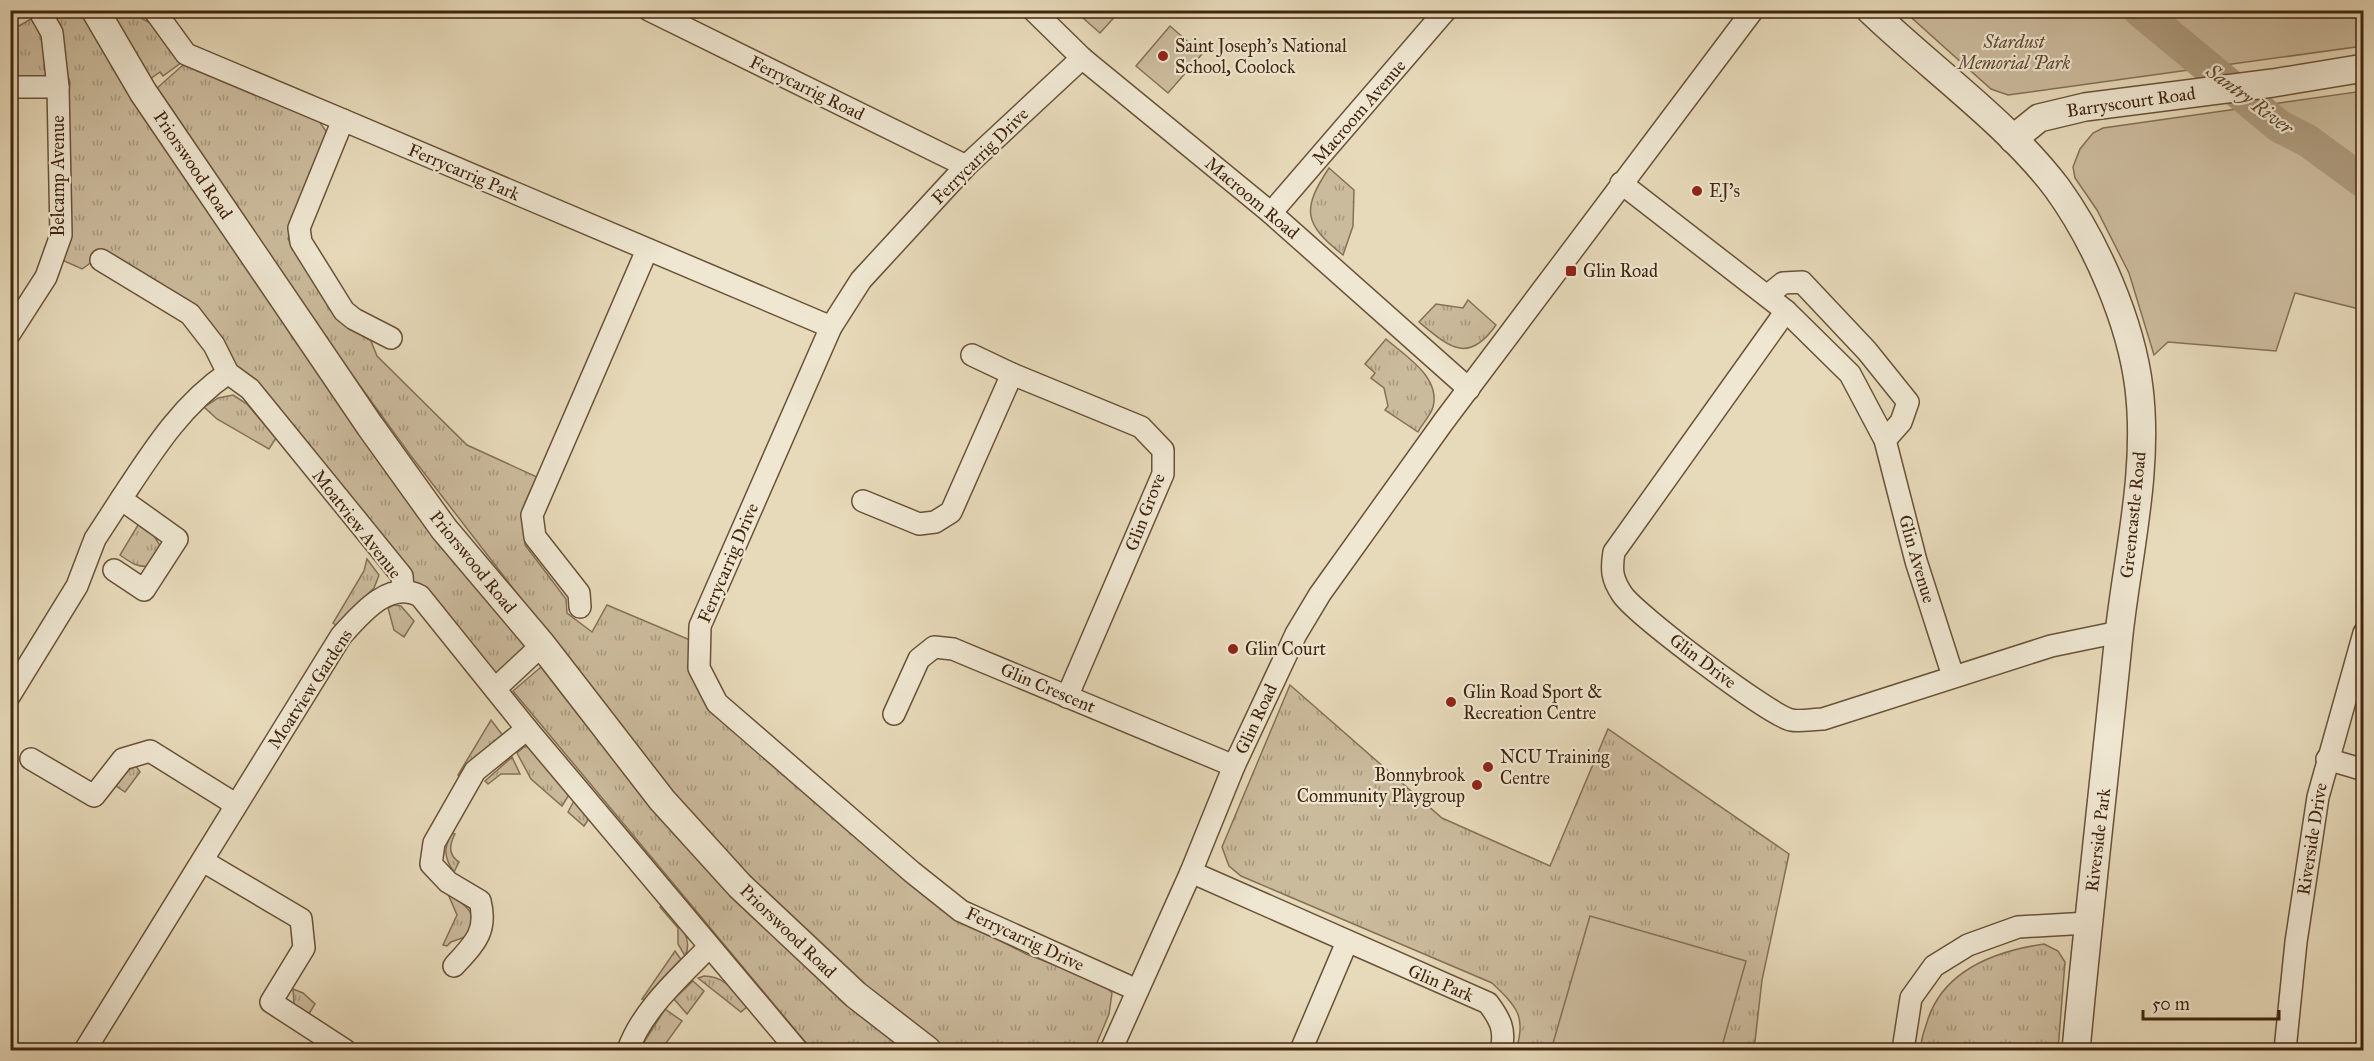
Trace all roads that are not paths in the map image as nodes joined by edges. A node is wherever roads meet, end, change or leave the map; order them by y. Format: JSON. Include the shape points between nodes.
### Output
{"nodes":[{"id":1,"x":39,"y":10,"type":"edge"},
{"id":2,"x":95,"y":10,"type":"edge"},
{"id":3,"x":154,"y":10,"type":"edge"},
{"id":4,"x":649,"y":10,"type":"edge"},
{"id":5,"x":1033,"y":10,"type":"edge"},
{"id":6,"x":1446,"y":10,"type":"edge"},
{"id":7,"x":1753,"y":10,"type":"edge"},
{"id":8,"x":1870,"y":10,"type":"edge"},
{"id":9,"x":1082,"y":58,"type":"junction"},
{"id":10,"x":2364,"y":68,"type":"edge"},
{"id":11,"x":10,"y":87,"type":"edge"},
{"id":12,"x":58,"y":87,"type":"junction"},
{"id":13,"x":343,"y":120,"type":"junction"},
{"id":14,"x":2013,"y":139,"type":"junction"},
{"id":15,"x":966,"y":166,"type":"junction"},
{"id":16,"x":1622,"y":183,"type":"junction"},
{"id":17,"x":1271,"y":213,"type":"junction"},
{"id":18,"x":647,"y":250,"type":"junction"},
{"id":19,"x":101,"y":260,"type":"dead end"},
{"id":20,"x":1767,"y":296,"type":"junction"},
{"id":21,"x":1786,"y":311,"type":"junction"},
{"id":22,"x":831,"y":327,"type":"junction"},
{"id":23,"x":10,"y":333,"type":"edge"},
{"id":24,"x":391,"y":338,"type":"dead end"},
{"id":25,"x":972,"y":356,"type":"dead end"},
{"id":26,"x":228,"y":373,"type":"junction"},
{"id":27,"x":1012,"y":374,"type":"junction"},
{"id":28,"x":1469,"y":389,"type":"junction"},
{"id":29,"x":1885,"y":440,"type":"junction"},
{"id":30,"x":121,"y":499,"type":"junction"},
{"id":31,"x":863,"y":501,"type":"dead end"},
{"id":32,"x":114,"y":570,"type":"dead end"},
{"id":33,"x":403,"y":590,"type":"junction"},
{"id":34,"x":580,"y":608,"type":"dead end"},
{"id":35,"x":2120,"y":632,"type":"junction"},
{"id":36,"x":2364,"y":633,"type":"edge"},
{"id":37,"x":542,"y":645,"type":"junction"},
{"id":38,"x":1953,"y":676,"type":"junction"},
{"id":39,"x":495,"y":689,"type":"junction"},
{"id":40,"x":10,"y":695,"type":"edge"},
{"id":41,"x":1067,"y":696,"type":"junction"},
{"id":42,"x":894,"y":714,"type":"dead end"},
{"id":43,"x":527,"y":729,"type":"junction"},
{"id":44,"x":2109,"y":756,"type":"joint"},
{"id":45,"x":31,"y":759,"type":"dead end"},
{"id":46,"x":2327,"y":759,"type":"junction"},
{"id":47,"x":1234,"y":766,"type":"junction"},
{"id":48,"x":2364,"y":770,"type":"edge"},
{"id":49,"x":235,"y":807,"type":"junction"},
{"id":50,"x":203,"y":861,"type":"junction"},
{"id":51,"x":1191,"y":872,"type":"junction"},
{"id":52,"x":2088,"y":923,"type":"junction"},
{"id":53,"x":1347,"y":942,"type":"junction"},
{"id":54,"x":709,"y":947,"type":"junction"},
{"id":55,"x":454,"y":966,"type":"dead end"},
{"id":56,"x":1137,"y":990,"type":"junction"},
{"id":57,"x":85,"y":1050,"type":"edge"},
{"id":58,"x":345,"y":1050,"type":"edge"},
{"id":59,"x":628,"y":1050,"type":"edge"},
{"id":60,"x":797,"y":1050,"type":"edge"},
{"id":61,"x":927,"y":1050,"type":"edge"},
{"id":62,"x":1111,"y":1050,"type":"edge"},
{"id":63,"x":1301,"y":1050,"type":"edge"},
{"id":64,"x":1501,"y":1050,"type":"edge"},
{"id":65,"x":1903,"y":1050,"type":"edge"},
{"id":66,"x":2076,"y":1050,"type":"edge"},
{"id":67,"x":2285,"y":1050,"type":"edge"}],
"edges":[{"from":1,"to":12,"type":"street","name":"Belcamp Avenue","via":[[52,33]]},
{"from":2,"to":37,"type":"street","name":"Priorswood Road","via":[[143,92],[370,426],[444,530]]},
{"from":3,"to":13,"type":"street","name":"Ferrycarrig Park","via":[[186,54]]},
{"from":4,"to":15,"type":"street","name":"Ferrycarrig Road"},
{"from":5,"to":9,"type":"street","name":"Macroom Road"},
{"from":6,"to":17,"type":"street","name":"Macroom Avenue"},
{"from":7,"to":16,"type":"street","name":"Glin Road"},
{"from":8,"to":14,"type":"street","name":"Greencastle Road"},
{"from":9,"to":15,"type":"street","name":"Ferrycarrig Drive"},
{"from":9,"to":17,"type":"street","name":"Macroom Road"},
{"from":10,"to":14,"type":"street","name":"Barryscourt Road","via":[[2085,107],[2040,118]]},
{"from":11,"to":12,"type":"street"},
{"from":12,"to":23,"type":"street","name":"Belcamp Avenue","via":[[61,235],[46,277]]},
{"from":13,"to":18,"type":"street","name":"Ferrycarrig Park"},
{"from":13,"to":24,"type":"street","via":[[299,228],[302,242],[344,311]]},
{"from":14,"to":35,"type":"street","name":"Greencastle Road","via":[[2056,188],[2091,246],[2111,287],[2139,388],[2141,465]]},
{"from":15,"to":22,"type":"street","name":"Ferrycarrig Drive","via":[[861,280]]},
{"from":16,"to":20,"type":"street","name":"Glin Avenue"},
{"from":16,"to":28,"type":"street","name":"Glin Road"},
{"from":17,"to":28,"type":"street","name":"Macroom Road"},
{"from":18,"to":22,"type":"street","name":"Ferrycarrig Park"},
{"from":18,"to":34,"type":"street","via":[[532,515],[535,537],[579,593]]},
{"from":19,"to":26,"type":"street","name":"Moatview Avenue","via":[[190,314],[214,345]]},
{"from":20,"to":21,"type":"street","name":"Glin Avenue"},
{"from":20,"to":29,"type":"street","via":[[1783,283],[1802,282],[1867,351],[1908,402],[1901,422]]},
{"from":21,"to":29,"type":"street","name":"Glin Avenue","via":[[1851,374]]},
{"from":21,"to":38,"type":"street","name":"Glin Drive","via":[[1624,534],[1614,552],[1611,573],[1623,596],[1650,621],[1760,703],[1791,720],[1823,719]]},
{"from":22,"to":56,"type":"street","name":"Ferrycarrig Drive","via":[[700,626],[699,668],[717,703],[961,911]]},
{"from":25,"to":27,"type":"street","name":"Glin Grove"},
{"from":26,"to":30,"type":"street","via":[[177,419]]},
{"from":26,"to":33,"type":"street","name":"Moatview Avenue","via":[[250,389],[390,561],[402,576]]},
{"from":27,"to":31,"type":"street","via":[[951,512],[935,522],[919,524]]},
{"from":27,"to":41,"type":"street","name":"Glin Grove","via":[[1141,427],[1163,450],[1163,474]]},
{"from":28,"to":47,"type":"street","name":"Glin Road","via":[[1320,594],[1296,634]]},
{"from":29,"to":38,"type":"street","name":"Glin Avenue","via":[[1916,561]]},
{"from":30,"to":32,"type":"street","via":[[177,539],[144,590]]},
{"from":30,"to":40,"type":"street","via":[[95,538],[77,586]]},
{"from":33,"to":39,"type":"street","name":"Moatview Avenue","via":[[420,596]]},
{"from":33,"to":49,"type":"street","name":"Moatview Gardens","via":[[363,611],[341,636]]},
{"from":35,"to":38,"type":"street","name":"Glin Drive","via":[[2051,646]]},
{"from":35,"to":44,"type":"street","name":"Greencastle Road"},
{"from":36,"to":46,"type":"street","name":"Riverside Drive"},
{"from":37,"to":39,"type":"street"},
{"from":37,"to":61,"type":"street","name":"Priorswood Road","via":[[662,800],[740,886],[856,995]]},
{"from":39,"to":43,"type":"street","name":"Moatview Avenue"},
{"from":41,"to":42,"type":"street","name":"Glin Crescent","via":[[952,648],[934,647],[919,659]]},
{"from":41,"to":47,"type":"street","name":"Glin Crescent"},
{"from":43,"to":54,"type":"street","name":"Moatview Avenue"},
{"from":43,"to":55,"type":"street","via":[[475,771],[434,843],[431,864],[448,882],[480,901],[485,920],[474,945]]},
{"from":44,"to":52,"type":"street","name":"Riverside Park"},
{"from":45,"to":49,"type":"street","via":[[94,796],[123,759],[150,751]]},
{"from":46,"to":48,"type":"street"},
{"from":46,"to":67,"type":"street","name":"Riverside Drive","via":[[2296,942]]},
{"from":47,"to":51,"type":"street","name":"Glin Road"},
{"from":49,"to":50,"type":"street","name":"Moatview Gardens"},
{"from":50,"to":57,"type":"street","name":"Moatview Gardens"},
{"from":50,"to":58,"type":"street","via":[[301,919],[304,948],[271,1002]]},
{"from":51,"to":53,"type":"street","name":"Glin Park"},
{"from":51,"to":56,"type":"street","name":"Glin Road"},
{"from":52,"to":65,"type":"street","via":[[2018,927],[1968,945],[1935,966],[1911,998]]},
{"from":52,"to":66,"type":"street","name":"Riverside Park"},
{"from":53,"to":63,"type":"street"},
{"from":53,"to":64,"type":"street","name":"Glin Park","via":[[1488,1003],[1501,1021]]},
{"from":54,"to":59,"type":"street","via":[[660,1000],[634,1035]]},
{"from":54,"to":60,"type":"street","name":"Moatview Avenue"},
{"from":56,"to":62,"type":"street","name":"Glin Road"}]}
